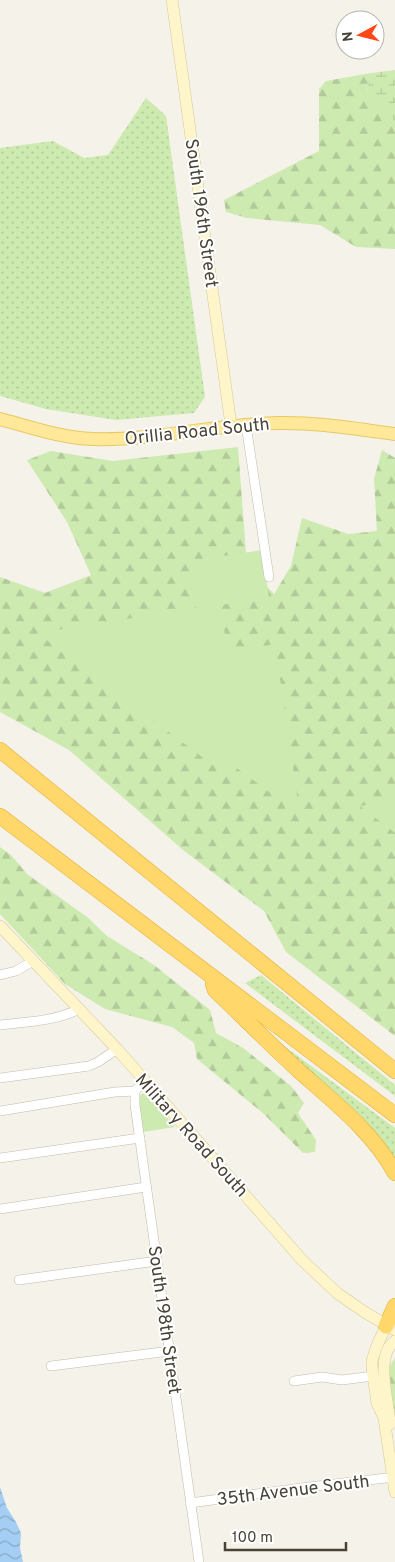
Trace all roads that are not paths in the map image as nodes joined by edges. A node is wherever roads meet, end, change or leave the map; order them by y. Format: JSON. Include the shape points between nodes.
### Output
{"nodes":[{"id":1,"x":172,"y":0,"type":"edge"},
{"id":2,"x":0,"y":419,"type":"edge"},
{"id":3,"x":246,"y":425,"type":"junction"},
{"id":4,"x":231,"y":426,"type":"junction"},
{"id":5,"x":395,"y":434,"type":"edge"},
{"id":6,"x":268,"y":577,"type":"dead end"},
{"id":7,"x":0,"y":750,"type":"edge"},
{"id":8,"x":0,"y":816,"type":"edge"},
{"id":9,"x":0,"y":926,"type":"edge"},
{"id":10,"x":33,"y":961,"type":"junction"},
{"id":11,"x":0,"y":975,"type":"edge"},
{"id":12,"x":213,"y":976,"type":"junction"},
{"id":13,"x":79,"y":1010,"type":"junction"},
{"id":14,"x":0,"y":1025,"type":"edge"},
{"id":15,"x":117,"y":1049,"type":"junction"},
{"id":16,"x":395,"y":1071,"type":"edge"},
{"id":17,"x":0,"y":1078,"type":"edge"},
{"id":18,"x":144,"y":1081,"type":"junction"},
{"id":19,"x":135,"y":1091,"type":"junction"},
{"id":20,"x":0,"y":1111,"type":"edge"},
{"id":21,"x":395,"y":1114,"type":"edge"},
{"id":22,"x":140,"y":1138,"type":"junction"},
{"id":23,"x":0,"y":1158,"type":"edge"},
{"id":24,"x":395,"y":1173,"type":"edge"},
{"id":25,"x":146,"y":1187,"type":"junction"},
{"id":26,"x":0,"y":1209,"type":"edge"},
{"id":27,"x":157,"y":1261,"type":"junction"},
{"id":28,"x":19,"y":1280,"type":"dead end"},
{"id":29,"x":395,"y":1306,"type":"edge"},
{"id":30,"x":392,"y":1325,"type":"edge"},
{"id":31,"x":395,"y":1342,"type":"edge"},
{"id":32,"x":170,"y":1351,"type":"junction"},
{"id":33,"x":50,"y":1366,"type":"dead end"},
{"id":34,"x":373,"y":1376,"type":"junction"},
{"id":35,"x":294,"y":1381,"type":"dead end"},
{"id":36,"x":386,"y":1437,"type":"junction"},
{"id":37,"x":394,"y":1477,"type":"edge"},
{"id":38,"x":395,"y":1492,"type":"edge"},
{"id":39,"x":190,"y":1503,"type":"junction"},
{"id":40,"x":199,"y":1562,"type":"edge"}],
"edges":[{"from":1,"to":4,"type":"main road","name":"South 196th Street"},
{"from":2,"to":4,"type":"main road","name":"Orillia Road South","via":[[61,436],[91,439],[131,439]]},
{"from":3,"to":4,"type":"main road","name":"Orillia Road South"},
{"from":3,"to":5,"type":"main road","name":"Orillia Road South","via":[[309,423]]},
{"from":3,"to":6,"type":"street"},
{"from":7,"to":16,"type":"highway"},
{"from":8,"to":12,"type":"highway"},
{"from":9,"to":10,"type":"main road","name":"Military Road South"},
{"from":10,"to":11,"type":"street","via":[[16,971]]},
{"from":10,"to":13,"type":"main road","name":"Military Road South"},
{"from":12,"to":21,"type":"highway"},
{"from":12,"to":24,"type":"highway","via":[[215,990],[362,1128]]},
{"from":13,"to":14,"type":"street","via":[[57,1017]]},
{"from":13,"to":15,"type":"main road","name":"Military Road South"},
{"from":15,"to":17,"type":"street","via":[[89,1066]]},
{"from":15,"to":18,"type":"main road","name":"Military Road South"},
{"from":18,"to":19,"type":"street"},
{"from":18,"to":30,"type":"main road","name":"Military Road South","via":[[302,1260],[337,1293]]},
{"from":19,"to":20,"type":"street"},
{"from":19,"to":22,"type":"street","name":"South 198th Street"},
{"from":22,"to":23,"type":"street"},
{"from":22,"to":25,"type":"street","name":"South 198th Street"},
{"from":25,"to":26,"type":"street"},
{"from":25,"to":27,"type":"street","name":"South 198th Street"},
{"from":27,"to":28,"type":"street"},
{"from":27,"to":32,"type":"street","name":"South 198th Street"},
{"from":29,"to":30,"type":"highway"},
{"from":30,"to":34,"type":"main road","via":[[372,1361]]},
{"from":31,"to":36,"type":"main road","via":[[389,1348],[383,1366],[390,1430]]},
{"from":32,"to":33,"type":"street"},
{"from":32,"to":39,"type":"street","name":"South 198th Street"},
{"from":34,"to":35,"type":"street"},
{"from":34,"to":36,"type":"main road"},
{"from":36,"to":37,"type":"main road"},
{"from":37,"to":38,"type":"main road"},
{"from":37,"to":39,"type":"street","name":"35th Avenue South"},
{"from":39,"to":40,"type":"street","name":"South 198th Street"}]}
